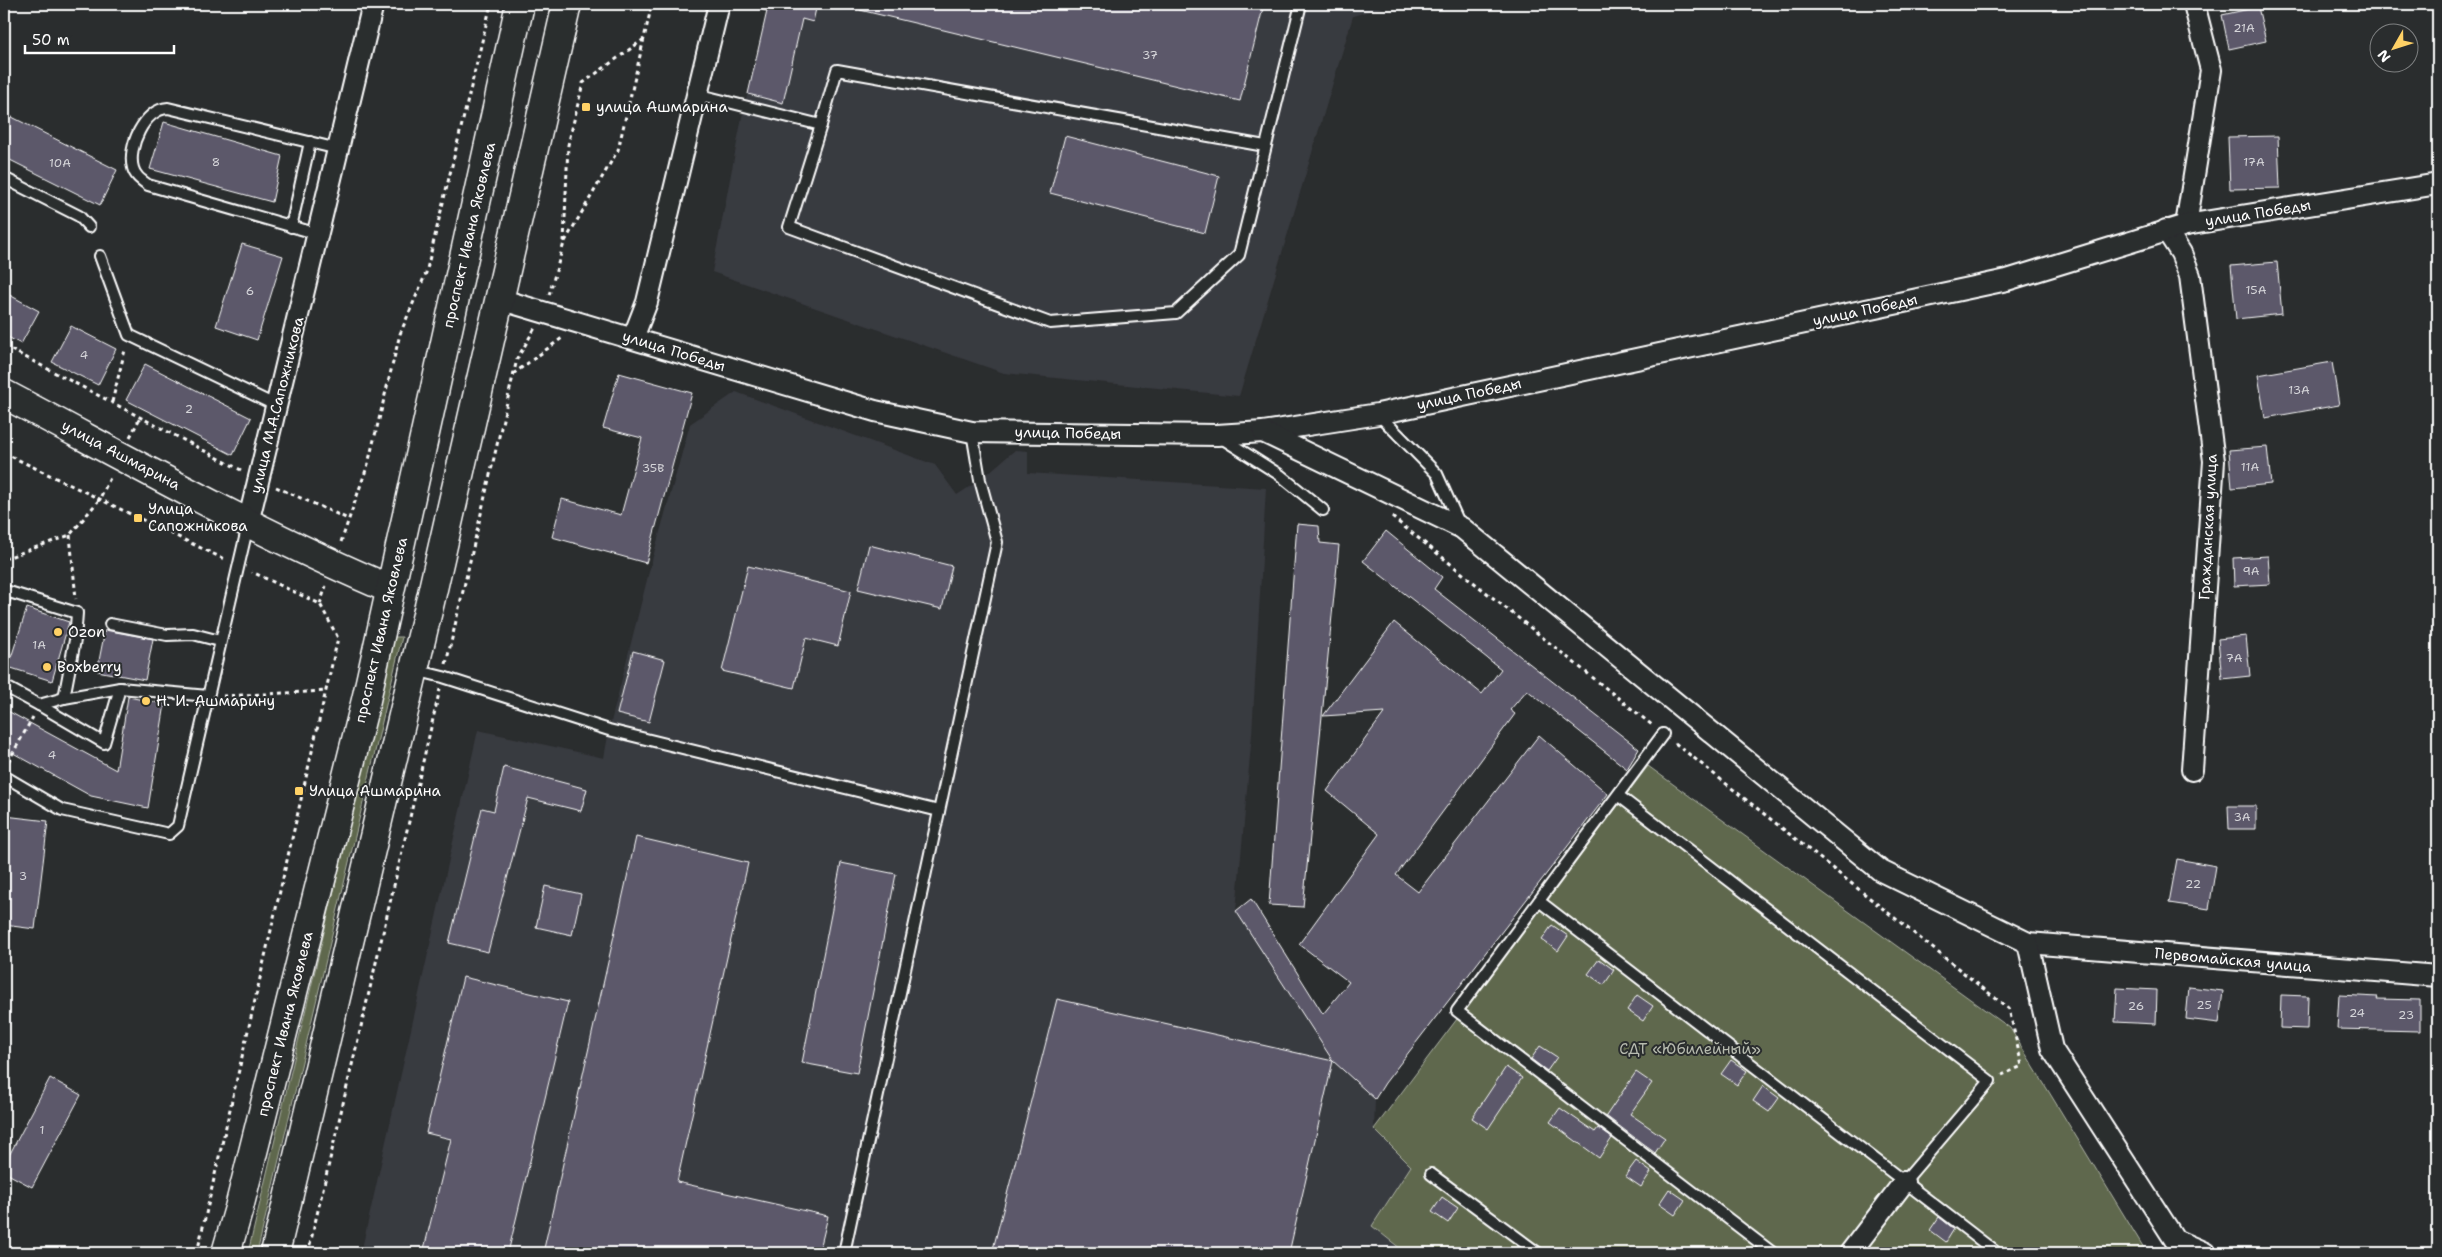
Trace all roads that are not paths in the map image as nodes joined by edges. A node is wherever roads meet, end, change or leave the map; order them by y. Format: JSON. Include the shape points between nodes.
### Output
{"nodes":[{"id":1,"x":373,"y":4,"type":"edge"},
{"id":2,"x":520,"y":4,"type":"edge"},
{"id":3,"x":567,"y":4,"type":"edge"},
{"id":4,"x":719,"y":4,"type":"edge"},
{"id":5,"x":1301,"y":4,"type":"edge"},
{"id":6,"x":2194,"y":4,"type":"edge"},
{"id":7,"x":696,"y":94,"type":"junction"},
{"id":8,"x":821,"y":126,"type":"junction"},
{"id":9,"x":310,"y":142,"type":"junction"},
{"id":10,"x":1265,"y":146,"type":"junction"},
{"id":11,"x":338,"y":149,"type":"junction"},
{"id":12,"x":4,"y":178,"type":"edge"},
{"id":13,"x":2438,"y":184,"type":"edge"},
{"id":14,"x":2186,"y":224,"type":"junction"},
{"id":15,"x":89,"y":227,"type":"dead end"},
{"id":16,"x":291,"y":227,"type":"junction"},
{"id":17,"x":2166,"y":230,"type":"junction"},
{"id":18,"x":318,"y":234,"type":"junction"},
{"id":19,"x":100,"y":256,"type":"dead end"},
{"id":20,"x":499,"y":299,"type":"junction"},
{"id":21,"x":633,"y":338,"type":"junction"},
{"id":22,"x":4,"y":394,"type":"edge"},
{"id":23,"x":277,"y":406,"type":"junction"},
{"id":24,"x":1378,"y":414,"type":"junction"},
{"id":25,"x":972,"y":432,"type":"junction"},
{"id":26,"x":1263,"y":432,"type":"junction"},
{"id":27,"x":1217,"y":435,"type":"junction"},
{"id":28,"x":1323,"y":510,"type":"dead end"},
{"id":29,"x":248,"y":523,"type":"junction"},
{"id":30,"x":1462,"y":528,"type":"junction"},
{"id":31,"x":390,"y":589,"type":"junction"},
{"id":32,"x":4,"y":600,"type":"edge"},
{"id":33,"x":430,"y":602,"type":"junction"},
{"id":34,"x":110,"y":624,"type":"dead end"},
{"id":35,"x":220,"y":641,"type":"junction"},
{"id":36,"x":414,"y":670,"type":"junction"},
{"id":37,"x":4,"y":686,"type":"edge"},
{"id":38,"x":120,"y":688,"type":"junction"},
{"id":39,"x":208,"y":696,"type":"junction"},
{"id":40,"x":64,"y":698,"type":"junction"},
{"id":41,"x":39,"y":706,"type":"junction"},
{"id":42,"x":1663,"y":734,"type":"road end"},
{"id":43,"x":2192,"y":770,"type":"dead end"},
{"id":44,"x":4,"y":776,"type":"edge"},
{"id":45,"x":1619,"y":796,"type":"junction"},
{"id":46,"x":939,"y":811,"type":"junction"},
{"id":47,"x":1539,"y":901,"type":"junction"},
{"id":48,"x":2028,"y":943,"type":"junction"},
{"id":49,"x":2438,"y":976,"type":"edge"},
{"id":50,"x":1431,"y":1174,"type":"dead end"},
{"id":51,"x":1904,"y":1182,"type":"junction"},
{"id":52,"x":226,"y":1253,"type":"edge"},
{"id":53,"x":275,"y":1253,"type":"edge"},
{"id":54,"x":844,"y":1253,"type":"edge"},
{"id":55,"x":1538,"y":1253,"type":"edge"},
{"id":56,"x":1773,"y":1253,"type":"edge"},
{"id":57,"x":1850,"y":1253,"type":"edge"},
{"id":58,"x":1997,"y":1253,"type":"edge"},
{"id":59,"x":2205,"y":1253,"type":"edge"}],
"edges":[{"from":1,"to":11,"type":"street","name":"улица М.А.Сапожникова"},
{"from":2,"to":31,"type":"main road","name":"проспект Ивана Яковлева"},
{"from":3,"to":20,"type":"main road"},
{"from":4,"to":7,"type":"street"},
{"from":5,"to":10,"type":"lane"},
{"from":6,"to":14,"type":"street","via":[[2211,70]]},
{"from":7,"to":8,"type":"lane"},
{"from":7,"to":21,"type":"street","via":[[647,302]]},
{"from":8,"to":10,"type":"lane","via":[[838,70]]},
{"from":8,"to":10,"type":"lane","via":[[789,226],[1050,323],[1176,313],[1239,255]]},
{"from":9,"to":11,"type":"lane"},
{"from":9,"to":16,"type":"lane"},
{"from":9,"to":16,"type":"lane","via":[[162,108],[143,120],[133,153],[135,174],[148,185]]},
{"from":11,"to":18,"type":"street","name":"улица М.А.Сапожникова"},
{"from":12,"to":15,"type":"lane","via":[[79,216]]},
{"from":13,"to":14,"type":"street","name":"улица Победы"},
{"from":14,"to":17,"type":"street","name":"улица Победы"},
{"from":16,"to":18,"type":"lane"},
{"from":17,"to":24,"type":"street","name":"улица Победы","via":[[2007,280]]},
{"from":17,"to":43,"type":"street","name":"Гражданская улица","via":[[2181,253],[2190,276],[2214,461]]},
{"from":18,"to":23,"type":"street","name":"улица М.А.Сапожникова"},
{"from":19,"to":23,"type":"lane","via":[[129,335]]},
{"from":20,"to":21,"type":"street","name":"улица Победы"},
{"from":20,"to":33,"type":"main road"},
{"from":21,"to":25,"type":"street","name":"улица Победы","via":[[875,411]]},
{"from":22,"to":29,"type":"main road","name":"улица Ашмарина"},
{"from":23,"to":29,"type":"street","name":"улица М.А.Сапожникова"},
{"from":24,"to":26,"type":"street","name":"улица Победы"},
{"from":24,"to":30,"type":"lane","via":[[1437,474]]},
{"from":25,"to":27,"type":"street","name":"улица Победы"},
{"from":25,"to":46,"type":"lane","via":[[980,480],[997,542]]},
{"from":26,"to":27,"type":"street","name":"улица Победы"},
{"from":26,"to":30,"type":"street"},
{"from":27,"to":28,"type":"lane","via":[[1280,475]]},
{"from":29,"to":31,"type":"main road","name":"улица Ашмарина"},
{"from":29,"to":35,"type":"lane","name":"улица М.А.Сапожникова"},
{"from":30,"to":48,"type":"street","via":[[1881,871]]},
{"from":31,"to":33,"type":"main road","name":"улица Ашмарина"},
{"from":31,"to":52,"type":"main road","name":"проспект Ивана Яковлева","via":[[366,700],[240,1208]]},
{"from":32,"to":40,"type":"lane","via":[[6,591],[77,613]]},
{"from":33,"to":36,"type":"main road"},
{"from":34,"to":35,"type":"lane","via":[[166,636],[193,634]]},
{"from":35,"to":39,"type":"lane","name":"улица М.А.Сапожникова"},
{"from":36,"to":46,"type":"lane","via":[[609,730]]},
{"from":36,"to":53,"type":"main road"},
{"from":37,"to":41,"type":"lane"},
{"from":38,"to":39,"type":"lane"},
{"from":38,"to":40,"type":"lane"},
{"from":38,"to":41,"type":"lane","via":[[104,744]]},
{"from":39,"to":44,"type":"lane","name":"улица М.А.Сапожникова","via":[[178,826],[169,834],[62,810]]},
{"from":40,"to":41,"type":"lane"},
{"from":42,"to":45,"type":"lane"},
{"from":45,"to":47,"type":"lane"},
{"from":45,"to":51,"type":"lane","via":[[1990,1080]]},
{"from":46,"to":54,"type":"lane"},
{"from":47,"to":51,"type":"lane"},
{"from":47,"to":56,"type":"lane","via":[[1456,1011]]},
{"from":48,"to":49,"type":"street","name":"Первомайская улица"},
{"from":48,"to":59,"type":"street","via":[[2052,1049],[2174,1240]]},
{"from":50,"to":55,"type":"lane"},
{"from":51,"to":57,"type":"street"},
{"from":51,"to":58,"type":"lane"}]}
